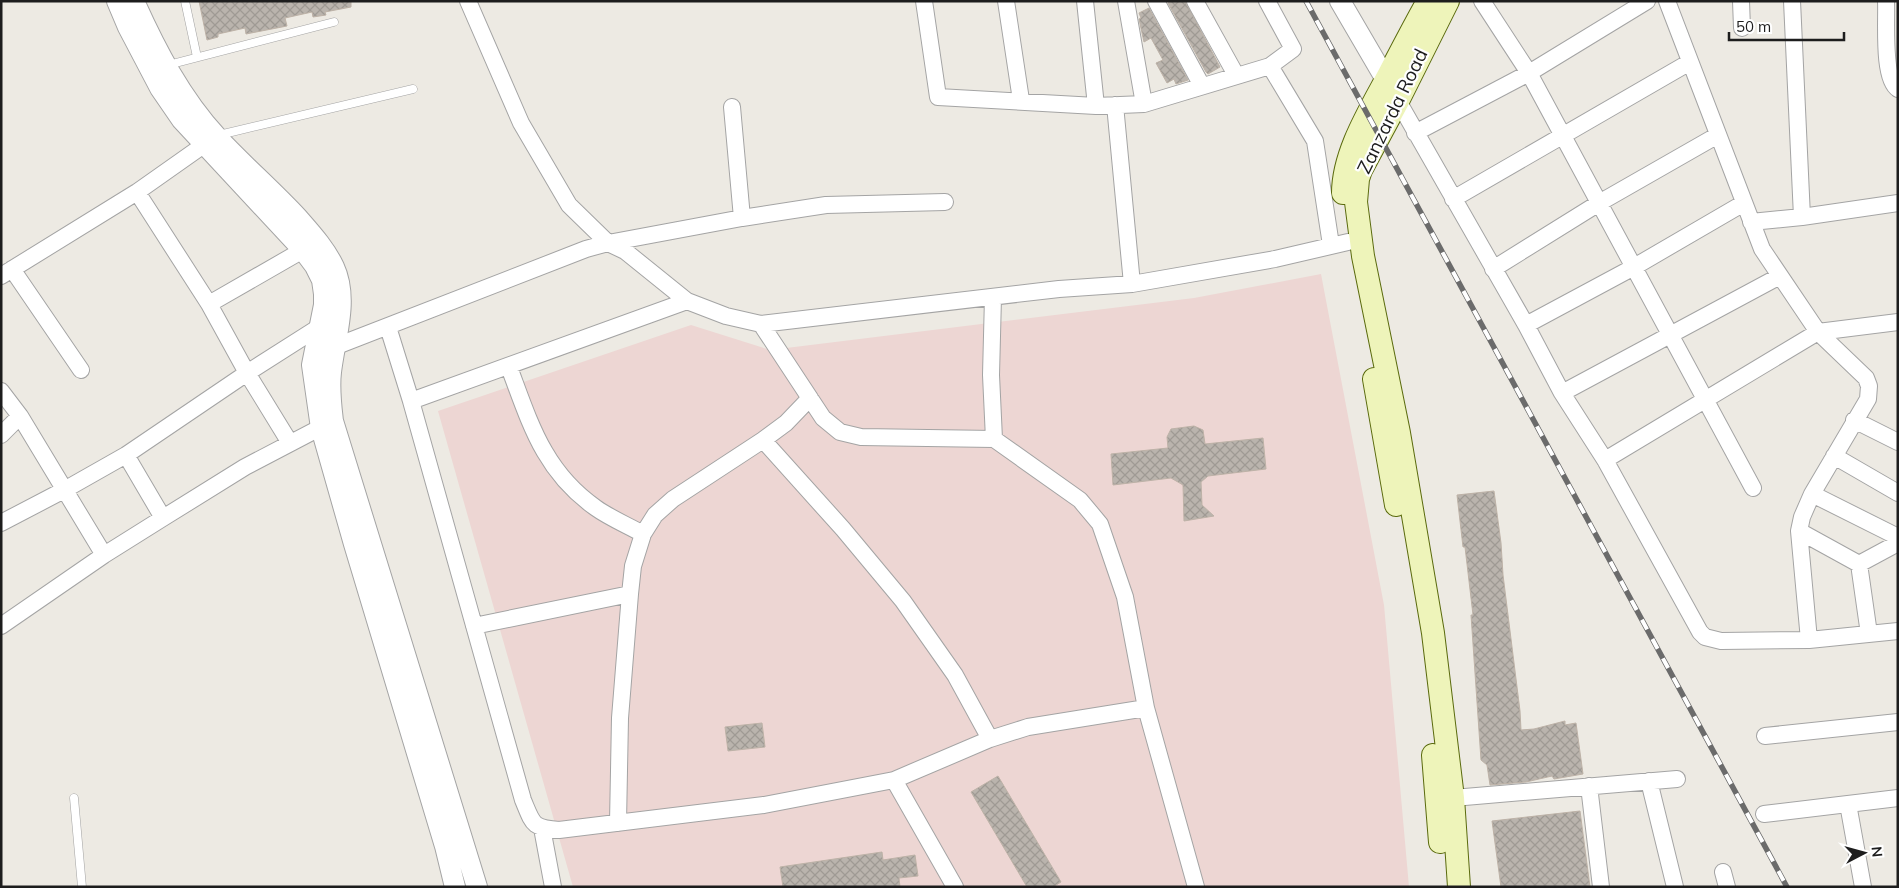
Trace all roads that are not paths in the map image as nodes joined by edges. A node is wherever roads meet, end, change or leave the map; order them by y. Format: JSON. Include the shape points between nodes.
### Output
{"nodes":[{"id":1,"x":117,"y":1,"type":"edge"},
{"id":2,"x":134,"y":1,"type":"edge"},
{"id":3,"x":185,"y":1,"type":"edge"},
{"id":4,"x":468,"y":1,"type":"edge"},
{"id":5,"x":924,"y":1,"type":"edge"},
{"id":6,"x":1006,"y":1,"type":"edge"},
{"id":7,"x":1085,"y":1,"type":"edge"},
{"id":8,"x":1126,"y":1,"type":"edge"},
{"id":9,"x":1156,"y":1,"type":"edge"},
{"id":10,"x":1195,"y":1,"type":"edge"},
{"id":11,"x":1267,"y":1,"type":"edge"},
{"id":12,"x":1340,"y":1,"type":"edge"},
{"id":13,"x":1428,"y":1,"type":"edge"},
{"id":14,"x":1448,"y":1,"type":"edge"},
{"id":15,"x":1482,"y":1,"type":"edge"},
{"id":16,"x":1647,"y":1,"type":"edge"},
{"id":17,"x":1666,"y":1,"type":"edge"},
{"id":18,"x":1741,"y":1,"type":"edge"},
{"id":19,"x":1792,"y":1,"type":"edge"},
{"id":20,"x":1886,"y":1,"type":"edge"},
{"id":21,"x":334,"y":22,"type":"dead end"},
{"id":22,"x":1742,"y":28,"type":"dead end"},
{"id":23,"x":197,"y":57,"type":"junction"},
{"id":24,"x":1690,"y":62,"type":"junction"},
{"id":25,"x":166,"y":66,"type":"junction"},
{"id":26,"x":1270,"y":66,"type":"junction"},
{"id":27,"x":1529,"y":73,"type":"junction"},
{"id":28,"x":1236,"y":75,"type":"junction"},
{"id":29,"x":1386,"y":78,"type":"junction"},
{"id":30,"x":1202,"y":86,"type":"junction"},
{"id":31,"x":413,"y":89,"type":"dead end"},
{"id":32,"x":1898,"y":89,"type":"edge"},
{"id":33,"x":1021,"y":100,"type":"junction"},
{"id":34,"x":1398,"y":101,"type":"junction"},
{"id":35,"x":1144,"y":104,"type":"junction"},
{"id":36,"x":1115,"y":105,"type":"junction"},
{"id":37,"x":1096,"y":106,"type":"junction"},
{"id":38,"x":732,"y":107,"type":"dead end"},
{"id":39,"x":1416,"y":133,"type":"junction"},
{"id":40,"x":1718,"y":134,"type":"junction"},
{"id":41,"x":1563,"y":135,"type":"junction"},
{"id":42,"x":210,"y":140,"type":"junction"},
{"id":43,"x":137,"y":192,"type":"junction"},
{"id":44,"x":1453,"y":199,"type":"junction"},
{"id":45,"x":945,"y":202,"type":"dead end"},
{"id":46,"x":1599,"y":203,"type":"junction"},
{"id":47,"x":1744,"y":203,"type":"junction"},
{"id":48,"x":1898,"y":203,"type":"edge"},
{"id":49,"x":1802,"y":217,"type":"junction"},
{"id":50,"x":742,"y":218,"type":"junction"},
{"id":51,"x":1752,"y":222,"type":"junction"},
{"id":52,"x":608,"y":243,"type":"junction"},
{"id":53,"x":310,"y":244,"type":"junction"},
{"id":54,"x":1347,"y":248,"type":"junction"},
{"id":55,"x":1634,"y":267,"type":"junction"},
{"id":56,"x":1494,"y":269,"type":"junction"},
{"id":57,"x":7,"y":273,"type":"edge"},
{"id":58,"x":1780,"y":276,"type":"junction"},
{"id":59,"x":1132,"y":284,"type":"junction"},
{"id":60,"x":993,"y":297,"type":"junction"},
{"id":61,"x":687,"y":301,"type":"junction"},
{"id":62,"x":209,"y":304,"type":"junction"},
{"id":63,"x":340,"y":312,"type":"junction"},
{"id":64,"x":1898,"y":322,"type":"edge"},
{"id":65,"x":761,"y":324,"type":"junction"},
{"id":66,"x":1526,"y":325,"type":"junction"},
{"id":67,"x":320,"y":327,"type":"junction"},
{"id":68,"x":388,"y":327,"type":"junction"},
{"id":69,"x":1818,"y":332,"type":"junction"},
{"id":70,"x":1671,"y":335,"type":"junction"},
{"id":71,"x":334,"y":348,"type":"junction"},
{"id":72,"x":509,"y":366,"type":"junction"},
{"id":73,"x":81,"y":370,"type":"dead end"},
{"id":74,"x":247,"y":373,"type":"junction"},
{"id":75,"x":1,"y":391,"type":"edge"},
{"id":76,"x":1562,"y":392,"type":"junction"},
{"id":77,"x":810,"y":398,"type":"junction"},
{"id":78,"x":1706,"y":399,"type":"junction"},
{"id":79,"x":411,"y":401,"type":"junction"},
{"id":80,"x":20,"y":416,"type":"junction"},
{"id":81,"x":1854,"y":420,"type":"junction"},
{"id":82,"x":327,"y":424,"type":"junction"},
{"id":83,"x":1,"y":435,"type":"edge"},
{"id":84,"x":994,"y":439,"type":"junction"},
{"id":85,"x":762,"y":440,"type":"junction"},
{"id":86,"x":1898,"y":442,"type":"edge"},
{"id":87,"x":290,"y":443,"type":"junction"},
{"id":88,"x":126,"y":456,"type":"junction"},
{"id":89,"x":1834,"y":456,"type":"junction"},
{"id":90,"x":1604,"y":460,"type":"junction"},
{"id":91,"x":1753,"y":488,"type":"dead end"},
{"id":92,"x":66,"y":489,"type":"junction"},
{"id":93,"x":1898,"y":493,"type":"edge"},
{"id":94,"x":1812,"y":494,"type":"junction"},
{"id":95,"x":163,"y":518,"type":"junction"},
{"id":96,"x":1,"y":523,"type":"edge"},
{"id":97,"x":1798,"y":531,"type":"junction"},
{"id":98,"x":643,"y":534,"type":"junction"},
{"id":99,"x":1898,"y":537,"type":"edge"},
{"id":100,"x":1898,"y":543,"type":"edge"},
{"id":101,"x":104,"y":555,"type":"junction"},
{"id":102,"x":1859,"y":564,"type":"junction"},
{"id":103,"x":630,"y":594,"type":"junction"},
{"id":104,"x":1,"y":626,"type":"edge"},
{"id":105,"x":474,"y":626,"type":"junction"},
{"id":106,"x":1898,"y":631,"type":"edge"},
{"id":107,"x":1869,"y":634,"type":"junction"},
{"id":108,"x":1809,"y":640,"type":"junction"},
{"id":109,"x":1146,"y":708,"type":"junction"},
{"id":110,"x":1898,"y":722,"type":"edge"},
{"id":111,"x":1765,"y":736,"type":"dead end"},
{"id":112,"x":990,"y":739,"type":"junction"},
{"id":113,"x":1677,"y":779,"type":"dead end"},
{"id":114,"x":894,"y":780,"type":"junction"},
{"id":115,"x":1649,"y":781,"type":"junction"},
{"id":116,"x":1589,"y":786,"type":"junction"},
{"id":117,"x":74,"y":798,"type":"dead end"},
{"id":118,"x":1453,"y":798,"type":"junction"},
{"id":119,"x":1898,"y":798,"type":"edge"},
{"id":120,"x":1848,"y":804,"type":"junction"},
{"id":121,"x":1764,"y":814,"type":"dead end"},
{"id":122,"x":618,"y":823,"type":"junction"},
{"id":123,"x":542,"y":828,"type":"junction"},
{"id":124,"x":82,"y":887,"type":"edge"},
{"id":125,"x":456,"y":887,"type":"edge"},
{"id":126,"x":477,"y":887,"type":"edge"},
{"id":127,"x":553,"y":887,"type":"edge"},
{"id":128,"x":955,"y":887,"type":"edge"},
{"id":129,"x":1196,"y":887,"type":"edge"},
{"id":130,"x":1444,"y":887,"type":"edge"},
{"id":131,"x":1459,"y":887,"type":"edge"},
{"id":132,"x":1601,"y":887,"type":"edge"},
{"id":133,"x":1675,"y":887,"type":"edge"},
{"id":134,"x":1863,"y":887,"type":"edge"}],
"edges":[{"from":1,"to":42,"type":"street","via":[[160,88],[182,120]]},
{"from":2,"to":25,"type":"street"},
{"from":3,"to":23,"type":"lane"},
{"from":4,"to":52,"type":"street","via":[[521,123],[569,205]]},
{"from":5,"to":33,"type":"street","via":[[938,97]]},
{"from":6,"to":33,"type":"street"},
{"from":7,"to":37,"type":"street"},
{"from":8,"to":35,"type":"street"},
{"from":9,"to":30,"type":"street"},
{"from":10,"to":28,"type":"street"},
{"from":11,"to":26,"type":"street","via":[[1292,49]]},
{"from":12,"to":29,"type":"street"},
{"from":13,"to":29,"type":"main road"},
{"from":14,"to":34,"type":"main road","name":"Zanzarda Road"},
{"from":15,"to":27,"type":"street"},
{"from":16,"to":27,"type":"street"},
{"from":17,"to":24,"type":"street"},
{"from":18,"to":22,"type":"street"},
{"from":19,"to":49,"type":"street"},
{"from":20,"to":32,"type":"street","via":[[1888,69],[1891,81]]},
{"from":21,"to":23,"type":"lane"},
{"from":23,"to":25,"type":"lane"},
{"from":24,"to":40,"type":"street"},
{"from":24,"to":41,"type":"street"},
{"from":25,"to":42,"type":"street"},
{"from":26,"to":28,"type":"street"},
{"from":26,"to":54,"type":"street","via":[[1315,141]]},
{"from":27,"to":39,"type":"street"},
{"from":27,"to":41,"type":"street"},
{"from":28,"to":30,"type":"street"},
{"from":29,"to":34,"type":"street"},
{"from":29,"to":54,"type":"main road","via":[[1351,152],[1343,178]]},
{"from":30,"to":35,"type":"street"},
{"from":31,"to":42,"type":"lane"},
{"from":33,"to":37,"type":"street"},
{"from":34,"to":39,"type":"street"},
{"from":34,"to":54,"type":"main road","name":"Zanzarda Road","via":[[1361,170]]},
{"from":35,"to":36,"type":"street"},
{"from":36,"to":37,"type":"street"},
{"from":36,"to":59,"type":"street"},
{"from":38,"to":50,"type":"street"},
{"from":39,"to":44,"type":"street"},
{"from":40,"to":46,"type":"street"},
{"from":40,"to":47,"type":"street"},
{"from":41,"to":44,"type":"street"},
{"from":41,"to":46,"type":"street"},
{"from":42,"to":43,"type":"street"},
{"from":42,"to":53,"type":"street","via":[[274,193]]},
{"from":43,"to":57,"type":"street"},
{"from":43,"to":62,"type":"street"},
{"from":44,"to":56,"type":"street"},
{"from":45,"to":50,"type":"street","via":[[826,205]]},
{"from":46,"to":55,"type":"street"},
{"from":46,"to":56,"type":"street"},
{"from":47,"to":51,"type":"street"},
{"from":47,"to":55,"type":"street"},
{"from":48,"to":49,"type":"street"},
{"from":49,"to":51,"type":"street"},
{"from":50,"to":52,"type":"street"},
{"from":51,"to":58,"type":"street","via":[[1762,249]]},
{"from":52,"to":61,"type":"street","via":[[625,251]]},
{"from":52,"to":68,"type":"street"},
{"from":53,"to":62,"type":"street"},
{"from":53,"to":63,"type":"street","via":[[334,267]]},
{"from":53,"to":67,"type":"street","via":[[322,280],[324,305]]},
{"from":54,"to":59,"type":"street"},
{"from":54,"to":118,"type":"main road","via":[[1399,433],[1433,633]]},
{"from":54,"to":130,"type":"main road","via":[[1370,347],[1379,415],[1423,654]]},
{"from":55,"to":66,"type":"street"},
{"from":55,"to":70,"type":"street"},
{"from":56,"to":66,"type":"street"},
{"from":57,"to":73,"type":"street"},
{"from":58,"to":69,"type":"street"},
{"from":58,"to":70,"type":"street"},
{"from":59,"to":60,"type":"street"},
{"from":60,"to":65,"type":"street"},
{"from":60,"to":84,"type":"street","via":[[991,374]]},
{"from":61,"to":65,"type":"street","via":[[726,316]]},
{"from":61,"to":72,"type":"street"},
{"from":62,"to":74,"type":"street"},
{"from":63,"to":67,"type":"street"},
{"from":63,"to":71,"type":"street"},
{"from":64,"to":69,"type":"street"},
{"from":65,"to":77,"type":"street"},
{"from":66,"to":76,"type":"street"},
{"from":67,"to":74,"type":"street"},
{"from":67,"to":82,"type":"street","via":[[312,365]]},
{"from":68,"to":71,"type":"street"},
{"from":68,"to":79,"type":"street"},
{"from":69,"to":78,"type":"street"},
{"from":69,"to":81,"type":"street","via":[[1868,382],[1868,399]]},
{"from":70,"to":76,"type":"street"},
{"from":70,"to":78,"type":"street"},
{"from":71,"to":82,"type":"street"},
{"from":72,"to":79,"type":"street"},
{"from":72,"to":98,"type":"street","via":[[534,436],[549,460],[596,508]]},
{"from":74,"to":87,"type":"street"},
{"from":74,"to":88,"type":"street"},
{"from":75,"to":80,"type":"street"},
{"from":76,"to":90,"type":"street"},
{"from":77,"to":84,"type":"street","via":[[823,418],[840,432],[861,437]]},
{"from":77,"to":85,"type":"street"},
{"from":78,"to":90,"type":"street"},
{"from":78,"to":91,"type":"street"},
{"from":79,"to":105,"type":"street"},
{"from":80,"to":83,"type":"street"},
{"from":80,"to":92,"type":"street"},
{"from":81,"to":86,"type":"street"},
{"from":81,"to":89,"type":"street"},
{"from":82,"to":87,"type":"street"},
{"from":82,"to":125,"type":"street","via":[[354,544]]},
{"from":82,"to":126,"type":"street"},
{"from":84,"to":109,"type":"street","via":[[1080,500],[1100,524],[1125,597]]},
{"from":85,"to":98,"type":"street","via":[[673,499],[655,515]]},
{"from":85,"to":112,"type":"street","via":[[843,529],[903,602],[955,675]]},
{"from":87,"to":95,"type":"street"},
{"from":88,"to":92,"type":"street"},
{"from":88,"to":95,"type":"street"},
{"from":89,"to":93,"type":"street"},
{"from":89,"to":94,"type":"street"},
{"from":90,"to":108,"type":"street","via":[[1694,623],[1705,637],[1721,641]]},
{"from":92,"to":96,"type":"street"},
{"from":92,"to":101,"type":"street"},
{"from":94,"to":97,"type":"street"},
{"from":94,"to":99,"type":"street"},
{"from":95,"to":101,"type":"street"},
{"from":97,"to":102,"type":"street"},
{"from":97,"to":108,"type":"street"},
{"from":98,"to":103,"type":"street","via":[[633,566]]},
{"from":100,"to":102,"type":"street"},
{"from":101,"to":104,"type":"street"},
{"from":102,"to":107,"type":"street"},
{"from":103,"to":105,"type":"street"},
{"from":103,"to":122,"type":"street","via":[[620,718]]},
{"from":105,"to":123,"type":"street","via":[[523,800],[532,821]]},
{"from":106,"to":107,"type":"street"},
{"from":107,"to":108,"type":"street"},
{"from":109,"to":112,"type":"street","via":[[1028,727]]},
{"from":109,"to":129,"type":"street"},
{"from":110,"to":111,"type":"street"},
{"from":112,"to":114,"type":"street"},
{"from":113,"to":115,"type":"street"},
{"from":114,"to":122,"type":"street","via":[[764,805]]},
{"from":114,"to":128,"type":"street"},
{"from":115,"to":116,"type":"street"},
{"from":115,"to":133,"type":"street"},
{"from":116,"to":118,"type":"street"},
{"from":116,"to":132,"type":"street"},
{"from":117,"to":124,"type":"lane"},
{"from":118,"to":131,"type":"main road"},
{"from":119,"to":120,"type":"street"},
{"from":120,"to":121,"type":"street"},
{"from":120,"to":134,"type":"street"},
{"from":122,"to":123,"type":"street","via":[[559,830]]},
{"from":123,"to":127,"type":"street"}]}
